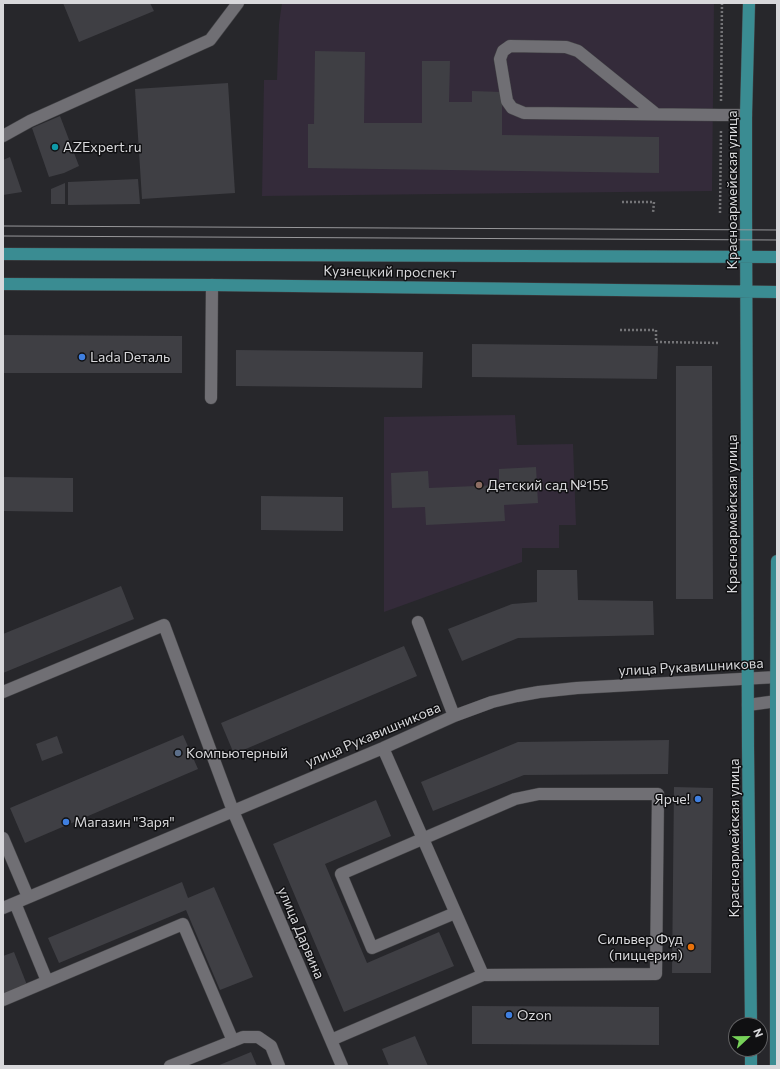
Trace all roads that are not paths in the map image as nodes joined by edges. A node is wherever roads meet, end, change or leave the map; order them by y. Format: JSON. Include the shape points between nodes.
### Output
{"nodes":[{"id":1,"x":238,"y":3,"type":"edge"},
{"id":2,"x":749,"y":3,"type":"edge"},
{"id":3,"x":656,"y":114,"type":"junction"},
{"id":4,"x":746,"y":115,"type":"junction"},
{"id":5,"x":3,"y":136,"type":"edge"},
{"id":6,"x":3,"y":254,"type":"edge"},
{"id":7,"x":777,"y":257,"type":"edge"},
{"id":8,"x":747,"y":258,"type":"junction"},
{"id":9,"x":3,"y":284,"type":"edge"},
{"id":10,"x":212,"y":285,"type":"junction"},
{"id":11,"x":747,"y":291,"type":"junction"},
{"id":12,"x":777,"y":292,"type":"edge"},
{"id":13,"x":211,"y":398,"type":"dead end"},
{"id":14,"x":777,"y":561,"type":"edge"},
{"id":15,"x":418,"y":622,"type":"dead end"},
{"id":16,"x":776,"y":677,"type":"edge"},
{"id":17,"x":748,"y":679,"type":"junction"},
{"id":18,"x":3,"y":692,"type":"edge"},
{"id":19,"x":776,"y":701,"type":"edge"},
{"id":20,"x":748,"y":705,"type":"junction"},
{"id":21,"x":454,"y":716,"type":"junction"},
{"id":22,"x":383,"y":748,"type":"junction"},
{"id":23,"x":233,"y":811,"type":"junction"},
{"id":24,"x":3,"y":838,"type":"edge"},
{"id":25,"x":423,"y":839,"type":"junction"},
{"id":26,"x":28,"y":897,"type":"junction"},
{"id":27,"x":15,"y":903,"type":"junction"},
{"id":28,"x":3,"y":908,"type":"edge"},
{"id":29,"x":455,"y":913,"type":"junction"},
{"id":30,"x":483,"y":975,"type":"junction"},
{"id":31,"x":47,"y":981,"type":"junction"},
{"id":32,"x":3,"y":1000,"type":"edge"},
{"id":33,"x":750,"y":1017,"type":"edge"},
{"id":34,"x":331,"y":1040,"type":"junction"},
{"id":35,"x":233,"y":1041,"type":"junction"},
{"id":36,"x":777,"y":1057,"type":"edge"},
{"id":37,"x":170,"y":1066,"type":"edge"},
{"id":38,"x":279,"y":1066,"type":"edge"},
{"id":39,"x":342,"y":1066,"type":"edge"},
{"id":40,"x":776,"y":1066,"type":"edge"}],
"edges":[{"from":1,"to":5,"type":"street","via":[[210,40]]},
{"from":2,"to":4,"type":"main road","name":"Красноармейская улица"},
{"from":3,"to":3,"type":"street","via":[[524,113],[512,108],[507,101],[500,59],[503,51],[510,46],[566,46],[578,51]]},
{"from":3,"to":4,"type":"street"},
{"from":4,"to":8,"type":"main road","name":"Красноармейская улица"},
{"from":6,"to":8,"type":"main road","name":"Кузнецкий проспект"},
{"from":7,"to":8,"type":"main road","name":"Кузнецкий проспект"},
{"from":8,"to":11,"type":"main road","name":"Красноармейская улица"},
{"from":9,"to":10,"type":"main road","name":"Кузнецкий проспект"},
{"from":10,"to":11,"type":"main road","name":"Кузнецкий проспект"},
{"from":10,"to":13,"type":"street"},
{"from":11,"to":12,"type":"main road","name":"Кузнецкий проспект"},
{"from":11,"to":17,"type":"main road","name":"Красноармейская улица"},
{"from":14,"to":16,"type":"main road"},
{"from":15,"to":21,"type":"street"},
{"from":16,"to":17,"type":"street","name":"улица Рукавишникова"},
{"from":16,"to":19,"type":"main road"},
{"from":17,"to":20,"type":"main road","name":"Красноармейская улица"},
{"from":17,"to":21,"type":"street","name":"улица Рукавишникова","via":[[539,692],[492,702]]},
{"from":18,"to":23,"type":"street","name":"улица Дарвина","via":[[164,625]]},
{"from":19,"to":20,"type":"street"},
{"from":19,"to":36,"type":"main road"},
{"from":20,"to":33,"type":"main road","name":"Красноармейская улица"},
{"from":21,"to":22,"type":"street","name":"улица Рукавишникова"},
{"from":22,"to":23,"type":"street","name":"улица Рукавишникова"},
{"from":22,"to":25,"type":"street"},
{"from":23,"to":26,"type":"street","name":"улица Рукавишникова"},
{"from":23,"to":34,"type":"street","name":"улица Дарвина"},
{"from":24,"to":26,"type":"street"},
{"from":25,"to":29,"type":"street"},
{"from":25,"to":29,"type":"street","via":[[341,874],[372,948]]},
{"from":25,"to":30,"type":"street","via":[[514,799],[539,794],[658,794],[656,974]]},
{"from":26,"to":27,"type":"street","name":"улица Рукавишникова"},
{"from":27,"to":28,"type":"street","name":"улица Рукавишникова"},
{"from":27,"to":31,"type":"street"},
{"from":29,"to":30,"type":"street"},
{"from":30,"to":34,"type":"street"},
{"from":31,"to":32,"type":"street"},
{"from":31,"to":35,"type":"street","via":[[183,924]]},
{"from":34,"to":39,"type":"street","name":"улица Дарвина"},
{"from":35,"to":37,"type":"street"},
{"from":35,"to":38,"type":"street","via":[[243,1037],[258,1037],[271,1046]]},
{"from":36,"to":40,"type":"main road"}]}
